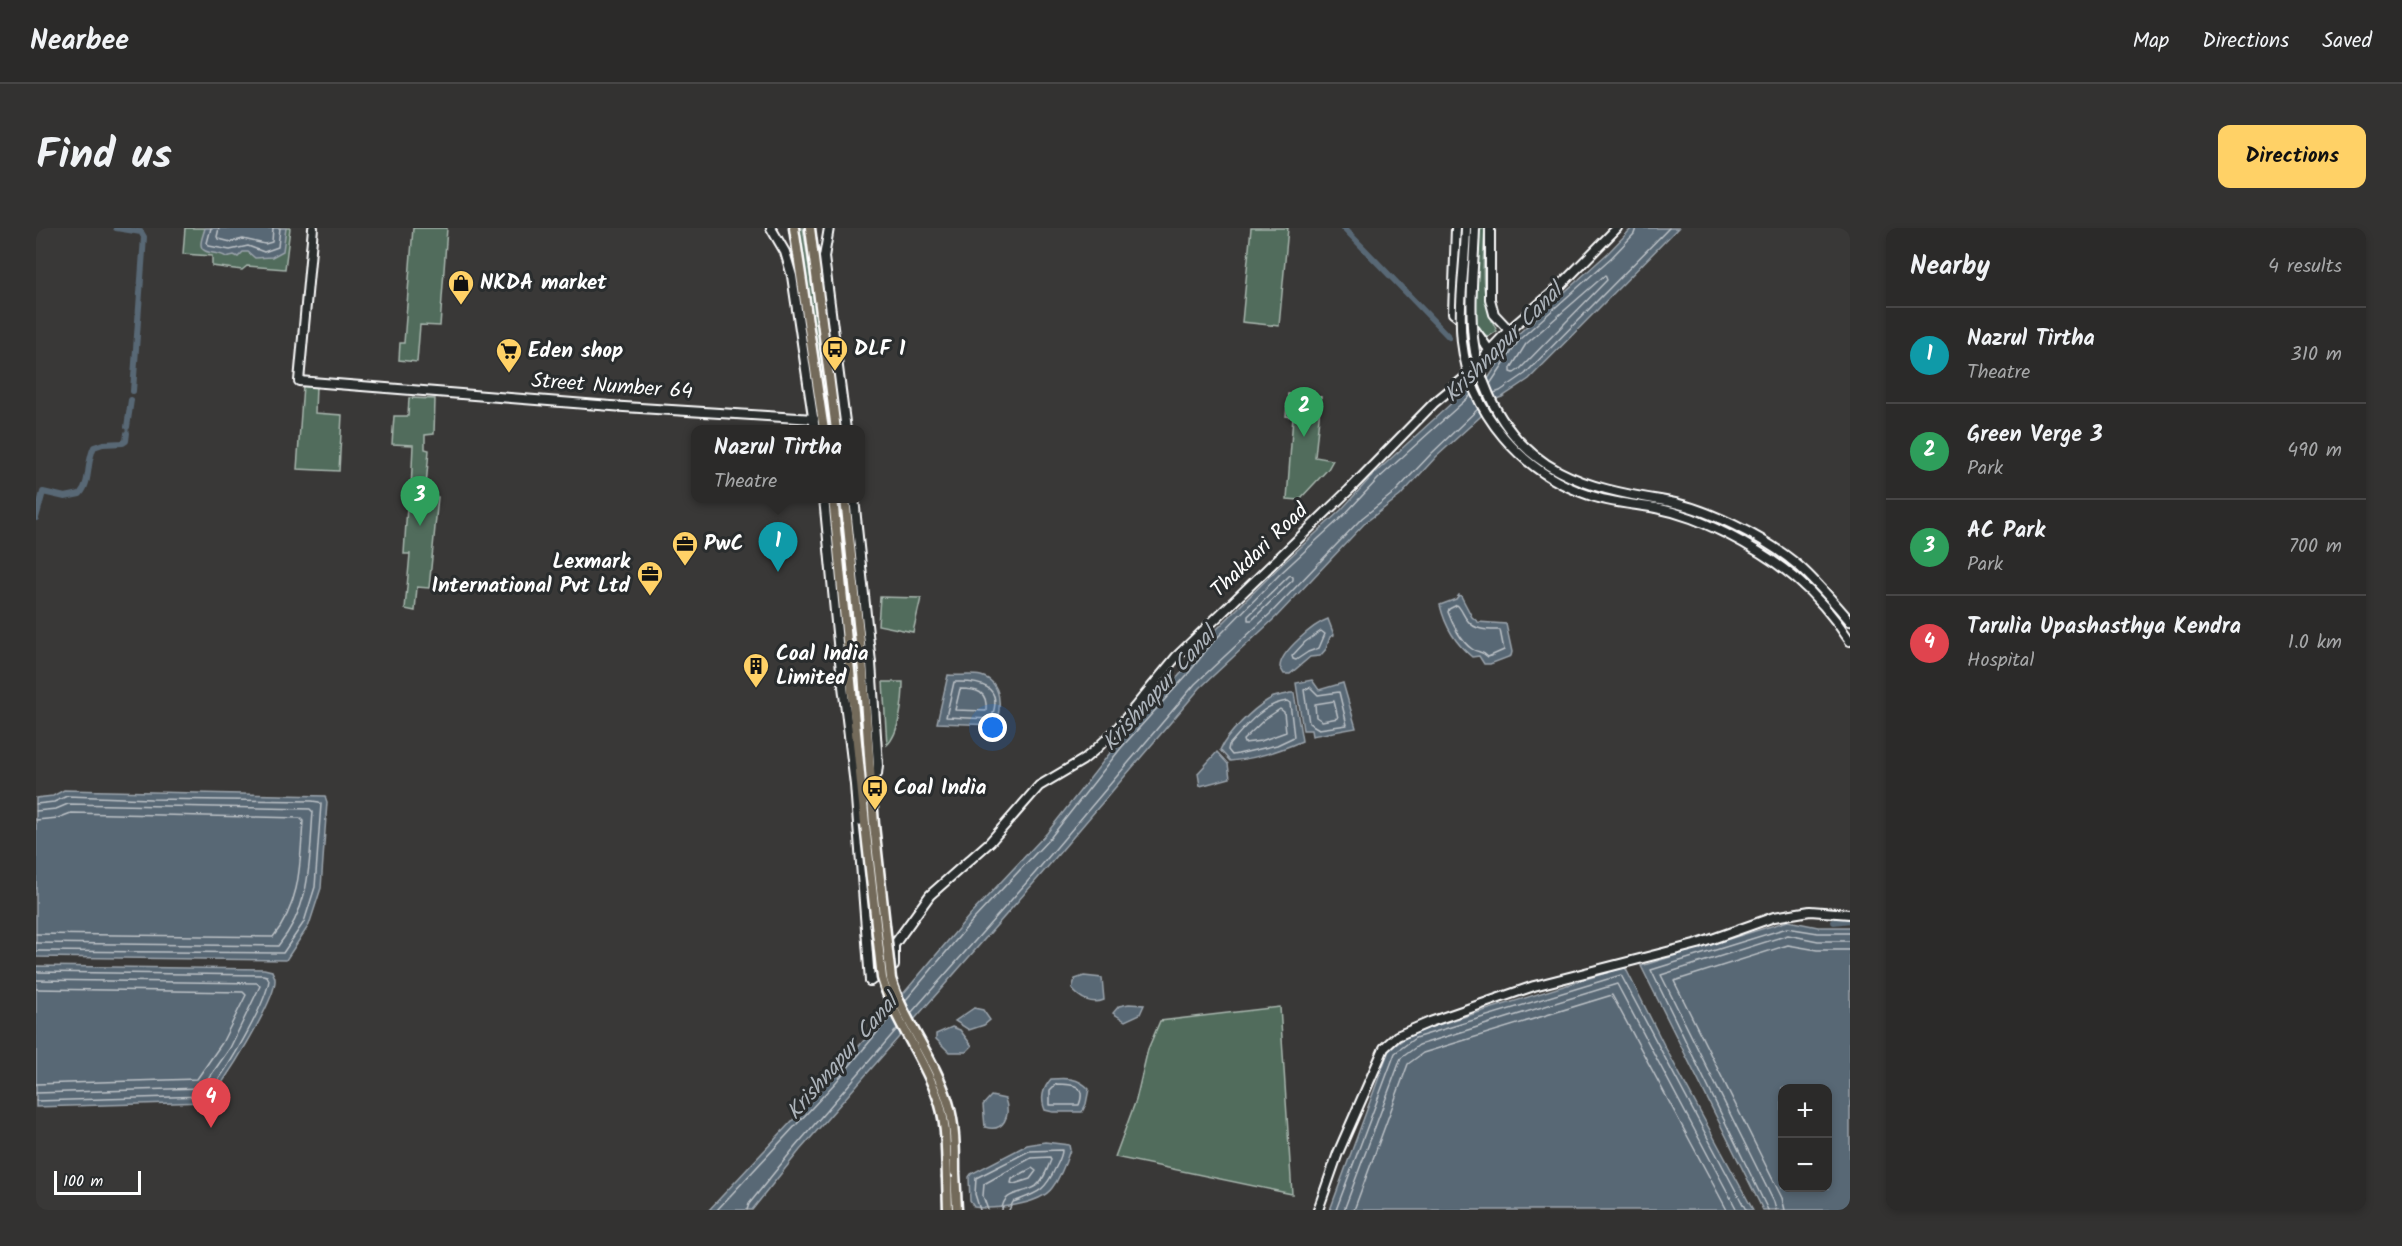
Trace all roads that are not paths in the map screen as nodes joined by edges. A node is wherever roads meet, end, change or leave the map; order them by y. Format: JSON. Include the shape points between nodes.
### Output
{"nodes":[{"id":1,"x":313,"y":228,"type":"edge"},
{"id":2,"x":771,"y":228,"type":"edge"},
{"id":3,"x":794,"y":228,"type":"edge"},
{"id":4,"x":810,"y":228,"type":"edge"},
{"id":5,"x":829,"y":228,"type":"edge"},
{"id":6,"x":1456,"y":228,"type":"edge"},
{"id":7,"x":1466,"y":228,"type":"edge"},
{"id":8,"x":1475,"y":228,"type":"edge"},
{"id":9,"x":1490,"y":228,"type":"edge"},
{"id":10,"x":1617,"y":228,"type":"edge"},
{"id":11,"x":1509,"y":330,"type":"junction"},
{"id":12,"x":1489,"y":350,"type":"junction"},
{"id":13,"x":814,"y":419,"type":"junction"},
{"id":14,"x":815,"y":425,"type":"edge"},
{"id":15,"x":823,"y":425,"type":"edge"},
{"id":16,"x":835,"y":425,"type":"edge"},
{"id":17,"x":845,"y":425,"type":"edge"},
{"id":18,"x":824,"y":503,"type":"edge"},
{"id":19,"x":833,"y":503,"type":"edge"},
{"id":20,"x":846,"y":503,"type":"edge"},
{"id":21,"x":855,"y":503,"type":"edge"},
{"id":22,"x":1850,"y":621,"type":"edge"},
{"id":23,"x":1850,"y":641,"type":"edge"},
{"id":24,"x":870,"y":781,"type":"junction"},
{"id":25,"x":870,"y":824,"type":"junction"},
{"id":26,"x":1850,"y":914,"type":"edge"},
{"id":27,"x":948,"y":1210,"type":"edge"},
{"id":28,"x":957,"y":1210,"type":"edge"},
{"id":29,"x":1318,"y":1210,"type":"edge"}],
"edges":[{"from":1,"to":13,"type":"street","name":"Street Number 64","via":[[299,381]]},
{"from":2,"to":13,"type":"street","via":[[785,252],[794,282]]},
{"from":3,"to":15,"type":"main road"},
{"from":4,"to":16,"type":"main road"},
{"from":5,"to":17,"type":"street","via":[[824,257]]},
{"from":6,"to":12,"type":"street","via":[[1453,313],[1475,330]]},
{"from":7,"to":23,"type":"street","bridge":true,"via":[[1461,332],[1464,357],[1477,394],[1496,428],[1516,452],[1564,485],[1600,499],[1686,514],[1776,561],[1822,603]]},
{"from":8,"to":22,"type":"street","bridge":true,"via":[[1475,351],[1488,393],[1510,432],[1543,463],[1570,477],[1603,489],[1699,509],[1766,544],[1798,565]]},
{"from":9,"to":11,"type":"street","via":[[1490,299],[1494,314]]},
{"from":10,"to":11,"type":"street","name":"Thakdari Road","via":[[1559,287]]},
{"from":11,"to":12,"type":"street","name":"Thakdari Road"},
{"from":12,"to":18,"type":"street","name":"Thakdari Road","via":[[1176,657],[1116,730],[1083,760],[1038,786],[990,842],[930,895],[894,945],[894,966],[870,981],[855,785]]},
{"from":13,"to":14,"type":"street"},
{"from":19,"to":25,"type":"main road"},
{"from":20,"to":24,"type":"main road"},
{"from":21,"to":24,"type":"street","via":[[878,772]]},
{"from":24,"to":25,"type":"main road"},
{"from":25,"to":27,"type":"main road","bridge":true,"via":[[882,978],[890,1003],[937,1096],[943,1123]]},
{"from":25,"to":28,"type":"main road","bridge":true,"via":[[891,979],[949,1104]]},
{"from":26,"to":29,"type":"street","via":[[1810,910],[1774,917],[1698,944],[1534,986],[1397,1036],[1384,1048]]}]}
